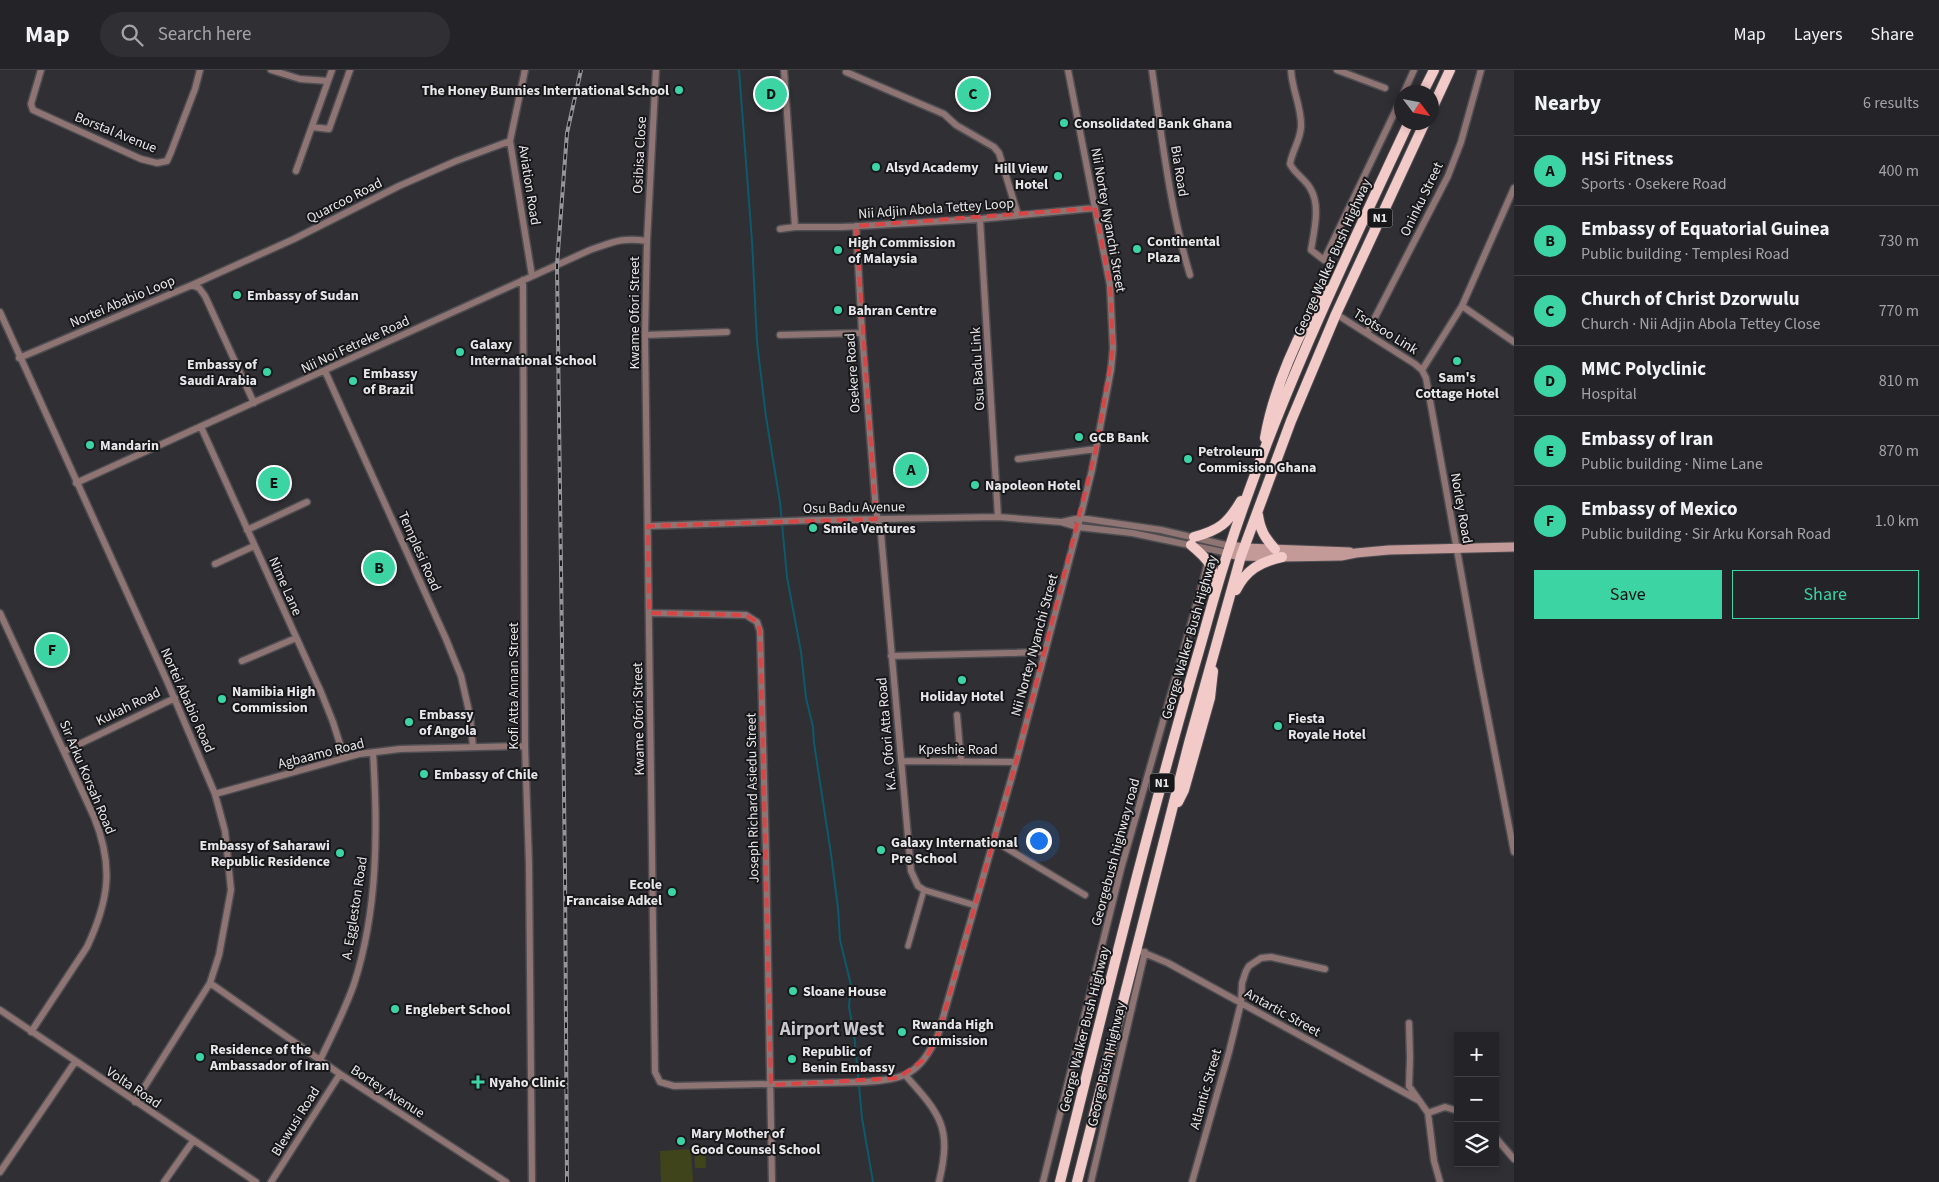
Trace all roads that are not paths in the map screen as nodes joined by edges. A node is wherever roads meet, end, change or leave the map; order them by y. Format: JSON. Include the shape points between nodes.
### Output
{"nodes":[{"id":1,"x":41,"y":70,"type":"edge"},
{"id":2,"x":200,"y":70,"type":"edge"},
{"id":3,"x":271,"y":70,"type":"edge"},
{"id":4,"x":332,"y":70,"type":"edge"},
{"id":5,"x":350,"y":70,"type":"edge"},
{"id":6,"x":525,"y":70,"type":"edge"},
{"id":7,"x":656,"y":70,"type":"edge"},
{"id":8,"x":784,"y":70,"type":"edge"},
{"id":9,"x":1068,"y":70,"type":"edge"},
{"id":10,"x":1152,"y":70,"type":"edge"},
{"id":11,"x":1290,"y":70,"type":"edge"},
{"id":12,"x":1337,"y":70,"type":"edge"},
{"id":13,"x":1414,"y":70,"type":"edge"},
{"id":14,"x":1434,"y":70,"type":"edge"},
{"id":15,"x":1450,"y":70,"type":"edge"},
{"id":16,"x":1481,"y":70,"type":"edge"},
{"id":17,"x":846,"y":72,"type":"dead end"},
{"id":18,"x":328,"y":81,"type":"junction"},
{"id":19,"x":1407,"y":85,"type":"edge"},
{"id":20,"x":1426,"y":85,"type":"edge"},
{"id":21,"x":1385,"y":88,"type":"dead end"},
{"id":22,"x":1439,"y":94,"type":"edge"},
{"id":23,"x":1394,"y":114,"type":"edge"},
{"id":24,"x":312,"y":127,"type":"junction"},
{"id":25,"x":1405,"y":130,"type":"edge"},
{"id":26,"x":1421,"y":130,"type":"edge"},
{"id":27,"x":510,"y":141,"type":"junction"},
{"id":28,"x":296,"y":171,"type":"dead end"},
{"id":29,"x":1514,"y":188,"type":"edge"},
{"id":30,"x":1095,"y":208,"type":"junction"},
{"id":31,"x":1018,"y":215,"type":"junction"},
{"id":32,"x":980,"y":219,"type":"junction"},
{"id":33,"x":856,"y":226,"type":"junction"},
{"id":34,"x":795,"y":227,"type":"junction"},
{"id":35,"x":780,"y":229,"type":"dead end"},
{"id":36,"x":647,"y":242,"type":"junction"},
{"id":37,"x":1190,"y":275,"type":"dead end"},
{"id":38,"x":532,"y":276,"type":"junction"},
{"id":39,"x":523,"y":280,"type":"junction"},
{"id":40,"x":192,"y":285,"type":"junction"},
{"id":41,"x":1462,"y":306,"type":"junction"},
{"id":42,"x":0,"y":312,"type":"edge"},
{"id":43,"x":1336,"y":314,"type":"junction"},
{"id":44,"x":727,"y":332,"type":"dead end"},
{"id":45,"x":862,"y":333,"type":"junction"},
{"id":46,"x":1367,"y":333,"type":"junction"},
{"id":47,"x":645,"y":335,"type":"junction"},
{"id":48,"x":780,"y":335,"type":"dead end"},
{"id":49,"x":1514,"y":342,"type":"edge"},
{"id":50,"x":19,"y":358,"type":"junction"},
{"id":51,"x":1422,"y":370,"type":"junction"},
{"id":52,"x":325,"y":371,"type":"junction"},
{"id":53,"x":254,"y":404,"type":"junction"},
{"id":54,"x":201,"y":427,"type":"junction"},
{"id":55,"x":1096,"y":449,"type":"junction"},
{"id":56,"x":1018,"y":459,"type":"dead end"},
{"id":57,"x":76,"y":483,"type":"junction"},
{"id":58,"x":1251,"y":485,"type":"junction"},
{"id":59,"x":307,"y":502,"type":"dead end"},
{"id":60,"x":1258,"y":514,"type":"junction"},
{"id":61,"x":998,"y":517,"type":"junction"},
{"id":62,"x":1080,"y":518,"type":"junction"},
{"id":63,"x":877,"y":519,"type":"junction"},
{"id":64,"x":1061,"y":522,"type":"junction"},
{"id":65,"x":648,"y":526,"type":"junction"},
{"id":66,"x":1078,"y":528,"type":"junction"},
{"id":67,"x":247,"y":530,"type":"junction"},
{"id":68,"x":1193,"y":541,"type":"junction"},
{"id":69,"x":254,"y":546,"type":"junction"},
{"id":70,"x":1514,"y":547,"type":"edge"},
{"id":71,"x":1457,"y":548,"type":"junction"},
{"id":72,"x":1229,"y":549,"type":"junction"},
{"id":73,"x":1243,"y":552,"type":"junction"},
{"id":74,"x":1278,"y":553,"type":"junction"},
{"id":75,"x":1208,"y":559,"type":"junction"},
{"id":76,"x":215,"y":564,"type":"dead end"},
{"id":77,"x":1216,"y":592,"type":"junction"},
{"id":78,"x":1227,"y":606,"type":"junction"},
{"id":79,"x":0,"y":613,"type":"edge"},
{"id":80,"x":649,"y":613,"type":"junction"},
{"id":81,"x":296,"y":638,"type":"junction"},
{"id":82,"x":1045,"y":652,"type":"junction"},
{"id":83,"x":891,"y":656,"type":"junction"},
{"id":84,"x":242,"y":662,"type":"dead end"},
{"id":85,"x":174,"y":698,"type":"junction"},
{"id":86,"x":957,"y":715,"type":"dead end"},
{"id":87,"x":525,"y":746,"type":"junction"},
{"id":88,"x":473,"y":747,"type":"junction"},
{"id":89,"x":65,"y":750,"type":"junction"},
{"id":90,"x":373,"y":752,"type":"junction"},
{"id":91,"x":344,"y":757,"type":"junction"},
{"id":92,"x":901,"y":761,"type":"junction"},
{"id":93,"x":961,"y":762,"type":"junction"},
{"id":94,"x":1016,"y":762,"type":"junction"},
{"id":95,"x":216,"y":794,"type":"junction"},
{"id":96,"x":1513,"y":839,"type":"edge"},
{"id":97,"x":993,"y":840,"type":"junction"},
{"id":98,"x":1514,"y":852,"type":"edge"},
{"id":99,"x":924,"y":890,"type":"junction"},
{"id":100,"x":1085,"y":895,"type":"dead end"},
{"id":101,"x":974,"y":905,"type":"junction"},
{"id":102,"x":908,"y":946,"type":"dead end"},
{"id":103,"x":1140,"y":950,"type":"junction"},
{"id":104,"x":1325,"y":969,"type":"dead end"},
{"id":105,"x":210,"y":983,"type":"junction"},
{"id":106,"x":1241,"y":1003,"type":"junction"},
{"id":107,"x":0,"y":1010,"type":"edge"},
{"id":108,"x":1409,"y":1023,"type":"dead end"},
{"id":109,"x":32,"y":1032,"type":"junction"},
{"id":110,"x":320,"y":1060,"type":"junction"},
{"id":111,"x":75,"y":1062,"type":"junction"},
{"id":112,"x":340,"y":1074,"type":"junction"},
{"id":113,"x":906,"y":1076,"type":"junction"},
{"id":114,"x":771,"y":1085,"type":"junction"},
{"id":115,"x":1418,"y":1100,"type":"junction"},
{"id":116,"x":135,"y":1102,"type":"junction"},
{"id":117,"x":1454,"y":1110,"type":"edge"},
{"id":118,"x":1428,"y":1113,"type":"junction"},
{"id":119,"x":193,"y":1141,"type":"junction"},
{"id":120,"x":1499,"y":1142,"type":"edge"},
{"id":121,"x":1514,"y":1158,"type":"edge"},
{"id":122,"x":0,"y":1172,"type":"edge"},
{"id":123,"x":164,"y":1182,"type":"edge"},
{"id":124,"x":256,"y":1182,"type":"edge"},
{"id":125,"x":271,"y":1182,"type":"edge"},
{"id":126,"x":506,"y":1182,"type":"edge"},
{"id":127,"x":532,"y":1182,"type":"edge"},
{"id":128,"x":772,"y":1182,"type":"edge"},
{"id":129,"x":939,"y":1182,"type":"edge"},
{"id":130,"x":1043,"y":1182,"type":"edge"},
{"id":131,"x":1060,"y":1182,"type":"edge"},
{"id":132,"x":1077,"y":1182,"type":"edge"},
{"id":133,"x":1091,"y":1182,"type":"edge"},
{"id":134,"x":1192,"y":1182,"type":"edge"},
{"id":135,"x":1440,"y":1182,"type":"edge"}],
"edges":[{"from":1,"to":2,"type":"street","name":"Borstal Avenue","via":[[31,104],[33,110],[122,151],[157,163],[167,161]]},
{"from":3,"to":18,"type":"street","via":[[300,79]]},
{"from":4,"to":18,"type":"street"},
{"from":5,"to":24,"type":"street","via":[[329,129]]},
{"from":6,"to":27,"type":"street","name":"Aviation Road"},
{"from":7,"to":36,"type":"street","name":"Osibisa Close"},
{"from":8,"to":34,"type":"street"},
{"from":9,"to":30,"type":"street","name":"Nii Nortey Nyanchi Street"},
{"from":10,"to":37,"type":"street","name":"Bia Road","via":[[1174,209]]},
{"from":11,"to":23,"type":"street","via":[[1301,128],[1290,164],[1315,198],[1311,250],[1324,260]]},
{"from":12,"to":21,"type":"street"},
{"from":13,"to":19,"type":"street"},
{"from":14,"to":20,"type":"highway"},
{"from":15,"to":22,"type":"highway"},
{"from":16,"to":46,"type":"street","name":"Oninku Street","via":[[1464,134],[1448,176]]},
{"from":17,"to":31,"type":"street","via":[[944,114],[994,148],[999,153]]},
{"from":18,"to":24,"type":"street"},
{"from":24,"to":28,"type":"street"},
{"from":25,"to":58,"type":"highway","name":"George Walker Bush Highway","number":"N1","via":[[1339,271],[1314,307],[1287,366],[1270,414],[1262,458]]},
{"from":26,"to":43,"type":"highway","name":"George Walker Bush Highway","number":"N1"},
{"from":27,"to":38,"type":"street","name":"Aviation Road"},
{"from":27,"to":40,"type":"street","name":"Quarcoo Road","via":[[398,186],[294,240]]},
{"from":29,"to":41,"type":"street"},
{"from":30,"to":31,"type":"street","name":"Nii Adjin Abola Tettey Loop"},
{"from":30,"to":55,"type":"street","name":"Nii Nortey Nyanchi Street","via":[[1110,285],[1113,348]]},
{"from":31,"to":32,"type":"street","name":"Nii Adjin Abola Tettey Loop"},
{"from":32,"to":33,"type":"street","name":"Nii Adjin Abola Tettey Loop"},
{"from":32,"to":61,"type":"street","name":"Osu Badu Link"},
{"from":33,"to":34,"type":"street","name":"Nii Adjin Abola Tettey Loop"},
{"from":33,"to":45,"type":"street","name":"Osekere Road"},
{"from":34,"to":35,"type":"street","name":"Nii Adjin Abola Tettey Loop"},
{"from":36,"to":38,"type":"street","name":"Nii Noi Fetreke Road","via":[[630,238],[617,241]]},
{"from":36,"to":47,"type":"street","name":"Kwame Ofori Street"},
{"from":38,"to":39,"type":"street","name":"Nii Noi Fetreke Road"},
{"from":39,"to":52,"type":"street","name":"Nii Noi Fetreke Road"},
{"from":39,"to":87,"type":"street","name":"Kofi Atta Annan Street"},
{"from":40,"to":50,"type":"street","name":"Nortei Ababio Loop"},
{"from":40,"to":53,"type":"street","name":"Nortei Ababio Loop","via":[[199,288],[204,296]]},
{"from":41,"to":49,"type":"street"},
{"from":41,"to":51,"type":"street"},
{"from":42,"to":50,"type":"street","name":"Nortei Ababio Road"},
{"from":43,"to":46,"type":"street","name":"Tsotsoo Link"},
{"from":43,"to":60,"type":"highway","name":"George Walker Bush Highway","number":"N1","via":[[1291,421]]},
{"from":44,"to":47,"type":"street"},
{"from":45,"to":48,"type":"street"},
{"from":45,"to":63,"type":"street","name":"Osekere Road"},
{"from":46,"to":51,"type":"street","name":"Tsotsoo Link"},
{"from":47,"to":65,"type":"street","name":"Kwame Ofori Street"},
{"from":50,"to":57,"type":"street","name":"Nortei Ababio Road"},
{"from":51,"to":71,"type":"street","name":"Norley Road"},
{"from":52,"to":53,"type":"street","name":"Nii Noi Fetreke Road"},
{"from":52,"to":88,"type":"street","name":"Templesi Road","via":[[461,676]]},
{"from":53,"to":54,"type":"street","name":"Nii Noi Fetreke Road"},
{"from":54,"to":57,"type":"street","name":"Nii Noi Fetreke Road"},
{"from":54,"to":67,"type":"street","name":"Nime Lane"},
{"from":55,"to":56,"type":"street"},
{"from":55,"to":62,"type":"street","name":"Nii Nortey Nyanchi Street"},
{"from":57,"to":85,"type":"street","name":"Nortei Ababio Road"},
{"from":58,"to":68,"type":"highway","via":[[1232,516],[1221,527]]},
{"from":58,"to":72,"type":"highway","name":"George Walker Bush Highway","number":"N1"},
{"from":59,"to":67,"type":"street"},
{"from":60,"to":73,"type":"highway","name":"George Walker Bush Highway","number":"N1"},
{"from":60,"to":74,"type":"highway","via":[[1259,526]]},
{"from":61,"to":63,"type":"street","name":"Osu Badu Avenue"},
{"from":61,"to":64,"type":"street","name":"Osu Badu Avenue"},
{"from":62,"to":64,"type":"street","name":"Osu Badu Avenue"},
{"from":62,"to":66,"type":"street","name":"Nii Nortey Nyanchi Street"},
{"from":62,"to":68,"type":"street","name":"Osu Badu Avenue"},
{"from":63,"to":65,"type":"street","name":"Osu Badu Avenue"},
{"from":63,"to":83,"type":"street","name":"K.A. Ofori Atta Road"},
{"from":64,"to":66,"type":"street","name":"Osu Badu Avenue"},
{"from":65,"to":80,"type":"street","name":"Kwame Ofori Street"},
{"from":66,"to":68,"type":"street","name":"Osu Badu Avenue"},
{"from":66,"to":82,"type":"street","name":"Nii Nortey Nyanchi Street"},
{"from":67,"to":69,"type":"street","name":"Nime Lane"},
{"from":68,"to":72,"type":"street","name":"Osu Badu Avenue"},
{"from":68,"to":75,"type":"highway"},
{"from":69,"to":76,"type":"street"},
{"from":69,"to":81,"type":"street","name":"Nime Lane"},
{"from":70,"to":71,"type":"main road"},
{"from":71,"to":74,"type":"main road","via":[[1356,552],[1341,556]]},
{"from":71,"to":96,"type":"street","name":"Norley Road"},
{"from":72,"to":73,"type":"main road"},
{"from":72,"to":77,"type":"highway","name":"George Walker Bush Highway","number":"N1"},
{"from":73,"to":74,"type":"main road"},
{"from":73,"to":78,"type":"highway","name":"George Walker Bush Highway","number":"N1"},
{"from":74,"to":78,"type":"highway","via":[[1249,571]]},
{"from":75,"to":77,"type":"highway"},
{"from":75,"to":130,"type":"street","name":"Georgebush highway road","via":[[1121,869]]},
{"from":77,"to":131,"type":"highway","name":"George Walker Bush Highway","number":"N1","via":[[1144,846]]},
{"from":78,"to":103,"type":"highway","name":"George Walker Bush Highway","number":"N1","via":[[1216,643],[1210,698],[1184,790],[1166,828]]},
{"from":79,"to":89,"type":"street","name":"Sir Arku Korsah Road"},
{"from":80,"to":114,"type":"street","name":"Joseph Richard Asiedu Street","via":[[746,615],[757,622],[760,631]]},
{"from":80,"to":114,"type":"street","name":"Kwame Ofori Street","via":[[656,1076],[666,1085]]},
{"from":81,"to":84,"type":"street"},
{"from":81,"to":91,"type":"street","name":"Nime Lane","via":[[328,710]]},
{"from":82,"to":83,"type":"street"},
{"from":82,"to":94,"type":"street","name":"Nii Nortey Nyanchi Street"},
{"from":83,"to":92,"type":"street","name":"K.A. Ofori Atta Road"},
{"from":85,"to":89,"type":"street","name":"Kukah Road"},
{"from":85,"to":95,"type":"street","name":"Nortei Ababio Road"},
{"from":86,"to":93,"type":"street"},
{"from":87,"to":88,"type":"street","name":"Agbaamo Road"},
{"from":87,"to":127,"type":"street","name":"Kofi Atta Annan Street"},
{"from":88,"to":90,"type":"street","name":"Agbaamo Road"},
{"from":89,"to":109,"type":"street","name":"Sir Arku Korsah Road","via":[[103,841],[107,858],[106,884],[102,912],[87,947]]},
{"from":90,"to":91,"type":"street","name":"Agbaamo Road"},
{"from":90,"to":110,"type":"street","name":"A. Eggleston Road","via":[[377,817],[366,930],[354,983]]},
{"from":91,"to":95,"type":"street","name":"Agbaamo Road"},
{"from":92,"to":93,"type":"street","name":"Kpeshie Road"},
{"from":92,"to":99,"type":"street","name":"K.A. Ofori Atta Road","via":[[911,871],[918,886]]},
{"from":93,"to":94,"type":"street","name":"Kpeshie Road"},
{"from":94,"to":97,"type":"street","name":"Nii Nortey Nyanchi Street"},
{"from":95,"to":105,"type":"street","name":"Nortei Ababio Road","via":[[226,831],[231,890]]},
{"from":96,"to":98,"type":"street","name":"Norley Road"},
{"from":97,"to":100,"type":"street"},
{"from":97,"to":101,"type":"street","name":"Nii Nortey Nyanchi Street"},
{"from":99,"to":101,"type":"street"},
{"from":99,"to":102,"type":"street"},
{"from":101,"to":113,"type":"street","name":"Nii Nortey Nyanchi Street","via":[[938,1035],[926,1058]]},
{"from":103,"to":106,"type":"street","name":"Antartic Street"},
{"from":103,"to":132,"type":"highway"},
{"from":103,"to":133,"type":"street","name":"George Bush Highway"},
{"from":104,"to":106,"type":"street","name":"Atlantic Street","via":[[1271,957],[1261,958],[1246,971]]},
{"from":105,"to":110,"type":"street","name":"Bortey Avenue"},
{"from":105,"to":116,"type":"street","name":"Nortei Ababio Road"},
{"from":106,"to":115,"type":"street","name":"Antartic Street"},
{"from":106,"to":134,"type":"street","name":"Atlantic Street"},
{"from":107,"to":109,"type":"street","name":"Volta Road"},
{"from":108,"to":115,"type":"street","via":[[1409,1086]]},
{"from":109,"to":111,"type":"street","name":"Volta Road"},
{"from":110,"to":112,"type":"street","name":"Bortey Avenue"},
{"from":111,"to":116,"type":"street","name":"Volta Road"},
{"from":111,"to":122,"type":"street"},
{"from":112,"to":125,"type":"street","name":"Blewusi Road"},
{"from":112,"to":126,"type":"street","name":"Bortey Avenue"},
{"from":113,"to":114,"type":"street","via":[[864,1082]]},
{"from":113,"to":129,"type":"street","via":[[932,1104],[942,1130],[945,1157]]},
{"from":114,"to":128,"type":"street","name":"Joseph Richard Asiedu Street"},
{"from":115,"to":118,"type":"street"},
{"from":116,"to":119,"type":"street","name":"Volta Road"},
{"from":117,"to":118,"type":"street","via":[[1445,1107]]},
{"from":118,"to":135,"type":"street"},
{"from":119,"to":123,"type":"street"},
{"from":119,"to":124,"type":"street","name":"Volta Road"},
{"from":120,"to":121,"type":"street"}]}
